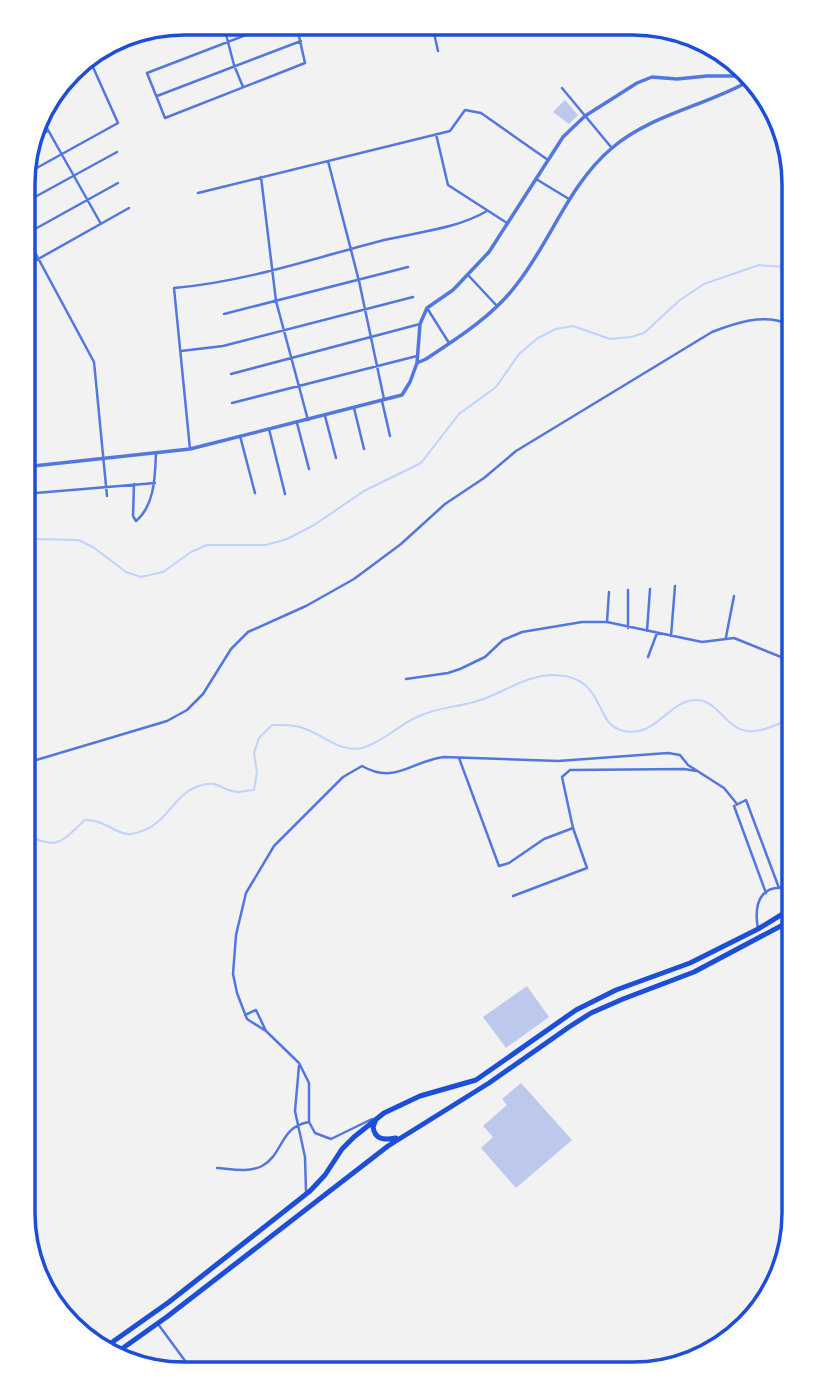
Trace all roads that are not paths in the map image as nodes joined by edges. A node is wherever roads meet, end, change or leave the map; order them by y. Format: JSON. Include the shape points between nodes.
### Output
{"nodes":[{"id":1,"x":226,"y":35,"type":"edge"},
{"id":2,"x":244,"y":35,"type":"edge"},
{"id":3,"x":299,"y":35,"type":"edge"},
{"id":4,"x":434,"y":35,"type":"edge"},
{"id":5,"x":227,"y":41,"type":"junction"},
{"id":6,"x":301,"y":41,"type":"junction"},
{"id":7,"x":438,"y":51,"type":"dead end"},
{"id":8,"x":234,"y":65,"type":"junction"},
{"id":9,"x":92,"y":67,"type":"edge"},
{"id":10,"x":736,"y":77,"type":"edge"},
{"id":11,"x":741,"y":82,"type":"edge"},
{"id":12,"x":243,"y":87,"type":"junction"},
{"id":13,"x":562,"y":88,"type":"dead end"},
{"id":14,"x":156,"y":97,"type":"junction"},
{"id":15,"x":585,"y":116,"type":"junction"},
{"id":16,"x":46,"y":127,"type":"edge"},
{"id":17,"x":48,"y":131,"type":"junction"},
{"id":18,"x":44,"y":133,"type":"edge"},
{"id":19,"x":436,"y":134,"type":"junction"},
{"id":20,"x":612,"y":148,"type":"junction"},
{"id":21,"x":117,"y":152,"type":"dead end"},
{"id":22,"x":61,"y":154,"type":"junction"},
{"id":23,"x":548,"y":160,"type":"junction"},
{"id":24,"x":328,"y":161,"type":"junction"},
{"id":25,"x":36,"y":168,"type":"edge"},
{"id":26,"x":73,"y":176,"type":"junction"},
{"id":27,"x":261,"y":177,"type":"junction"},
{"id":28,"x":536,"y":179,"type":"junction"},
{"id":29,"x":118,"y":183,"type":"dead end"},
{"id":30,"x":198,"y":193,"type":"dead end"},
{"id":31,"x":35,"y":197,"type":"edge"},
{"id":32,"x":87,"y":200,"type":"junction"},
{"id":33,"x":569,"y":200,"type":"junction"},
{"id":34,"x":129,"y":208,"type":"dead end"},
{"id":35,"x":486,"y":211,"type":"junction"},
{"id":36,"x":100,"y":224,"type":"junction"},
{"id":37,"x":508,"y":224,"type":"junction"},
{"id":38,"x":35,"y":228,"type":"edge"},
{"id":39,"x":351,"y":250,"type":"junction"},
{"id":40,"x":35,"y":252,"type":"edge"},
{"id":41,"x":39,"y":258,"type":"junction"},
{"id":42,"x":35,"y":260,"type":"edge"},
{"id":43,"x":408,"y":267,"type":"dead end"},
{"id":44,"x":272,"y":269,"type":"junction"},
{"id":45,"x":468,"y":275,"type":"junction"},
{"id":46,"x":359,"y":281,"type":"junction"},
{"id":47,"x":413,"y":297,"type":"dead end"},
{"id":48,"x":276,"y":301,"type":"junction"},
{"id":49,"x":497,"y":306,"type":"junction"},
{"id":50,"x":427,"y":308,"type":"junction"},
{"id":51,"x":364,"y":309,"type":"junction"},
{"id":52,"x":224,"y":314,"type":"dead end"},
{"id":53,"x":782,"y":322,"type":"edge"},
{"id":54,"x":420,"y":324,"type":"junction"},
{"id":55,"x":283,"y":330,"type":"junction"},
{"id":56,"x":370,"y":338,"type":"junction"},
{"id":57,"x":449,"y":343,"type":"junction"},
{"id":58,"x":181,"y":351,"type":"junction"},
{"id":59,"x":417,"y":356,"type":"junction"},
{"id":60,"x":291,"y":358,"type":"junction"},
{"id":61,"x":417,"y":363,"type":"junction"},
{"id":62,"x":377,"y":367,"type":"junction"},
{"id":63,"x":231,"y":374,"type":"dead end"},
{"id":64,"x":299,"y":386,"type":"junction"},
{"id":65,"x":383,"y":401,"type":"junction"},
{"id":66,"x":232,"y":403,"type":"dead end"},
{"id":67,"x":354,"y":408,"type":"junction"},
{"id":68,"x":325,"y":416,"type":"junction"},
{"id":69,"x":308,"y":420,"type":"junction"},
{"id":70,"x":297,"y":422,"type":"junction"},
{"id":71,"x":270,"y":429,"type":"junction"},
{"id":72,"x":240,"y":436,"type":"junction"},
{"id":73,"x":390,"y":436,"type":"dead end"},
{"id":74,"x":190,"y":449,"type":"junction"},
{"id":75,"x":364,"y":449,"type":"dead end"},
{"id":76,"x":156,"y":453,"type":"junction"},
{"id":77,"x":337,"y":458,"type":"dead end"},
{"id":78,"x":104,"y":459,"type":"junction"},
{"id":79,"x":35,"y":466,"type":"edge"},
{"id":80,"x":309,"y":468,"type":"dead end"},
{"id":81,"x":155,"y":483,"type":"junction"},
{"id":82,"x":134,"y":484,"type":"junction"},
{"id":83,"x":106,"y":487,"type":"junction"},
{"id":84,"x":35,"y":493,"type":"edge"},
{"id":85,"x":255,"y":493,"type":"dead end"},
{"id":86,"x":285,"y":494,"type":"dead end"},
{"id":87,"x":107,"y":496,"type":"dead end"},
{"id":88,"x":675,"y":586,"type":"dead end"},
{"id":89,"x":650,"y":589,"type":"dead end"},
{"id":90,"x":628,"y":590,"type":"dead end"},
{"id":91,"x":608,"y":592,"type":"dead end"},
{"id":92,"x":734,"y":596,"type":"dead end"},
{"id":93,"x":607,"y":622,"type":"junction"},
{"id":94,"x":628,"y":628,"type":"junction"},
{"id":95,"x":647,"y":631,"type":"junction"},
{"id":96,"x":657,"y":633,"type":"junction"},
{"id":97,"x":671,"y":636,"type":"junction"},
{"id":98,"x":726,"y":637,"type":"junction"},
{"id":99,"x":648,"y":656,"type":"dead end"},
{"id":100,"x":782,"y":657,"type":"edge"},
{"id":101,"x":405,"y":679,"type":"dead end"},
{"id":102,"x":459,"y":758,"type":"junction"},
{"id":103,"x":35,"y":760,"type":"edge"},
{"id":104,"x":698,"y":771,"type":"junction"},
{"id":105,"x":737,"y":804,"type":"junction"},
{"id":106,"x":573,"y":828,"type":"junction"},
{"id":107,"x":779,"y":888,"type":"junction"},
{"id":108,"x":782,"y":888,"type":"edge"},
{"id":109,"x":766,"y":893,"type":"junction"},
{"id":110,"x":513,"y":896,"type":"dead end"},
{"id":111,"x":782,"y":914,"type":"edge"},
{"id":112,"x":782,"y":925,"type":"edge"},
{"id":113,"x":758,"y":929,"type":"junction"},
{"id":114,"x":245,"y":1015,"type":"junction"},
{"id":115,"x":266,"y":1031,"type":"junction"},
{"id":116,"x":299,"y":1063,"type":"junction"},
{"id":117,"x":384,"y":1113,"type":"junction"},
{"id":118,"x":376,"y":1119,"type":"junction"},
{"id":119,"x":309,"y":1122,"type":"junction"},
{"id":120,"x":298,"y":1124,"type":"junction"},
{"id":121,"x":400,"y":1138,"type":"junction"},
{"id":122,"x":217,"y":1168,"type":"dead end"},
{"id":123,"x":306,"y":1196,"type":"junction"},
{"id":124,"x":158,"y":1324,"type":"junction"},
{"id":125,"x":111,"y":1343,"type":"edge"},
{"id":126,"x":122,"y":1349,"type":"edge"},
{"id":127,"x":186,"y":1362,"type":"edge"}],
"edges":[{"from":1,"to":5,"type":"street"},
{"from":2,"to":5,"type":"street"},
{"from":3,"to":6,"type":"street"},
{"from":4,"to":7,"type":"street"},
{"from":5,"to":8,"type":"street"},
{"from":5,"to":14,"type":"street","via":[[147,73]]},
{"from":6,"to":8,"type":"street"},
{"from":6,"to":12,"type":"street","via":[[304,63]]},
{"from":8,"to":12,"type":"street"},
{"from":8,"to":14,"type":"street"},
{"from":9,"to":22,"type":"street","via":[[118,123]]},
{"from":10,"to":15,"type":"street","via":[[652,77]]},
{"from":11,"to":20,"type":"street","via":[[653,121]]},
{"from":12,"to":14,"type":"street","via":[[164,118]]},
{"from":13,"to":15,"type":"street"},
{"from":15,"to":20,"type":"street"},
{"from":15,"to":23,"type":"street"},
{"from":16,"to":17,"type":"street"},
{"from":17,"to":18,"type":"street"},
{"from":17,"to":22,"type":"street"},
{"from":19,"to":23,"type":"street","via":[[453,128],[465,110],[481,113]]},
{"from":19,"to":24,"type":"street"},
{"from":19,"to":35,"type":"street","via":[[448,185]]},
{"from":20,"to":33,"type":"street"},
{"from":21,"to":26,"type":"street"},
{"from":22,"to":25,"type":"street"},
{"from":22,"to":26,"type":"street"},
{"from":23,"to":28,"type":"street"},
{"from":24,"to":27,"type":"street"},
{"from":24,"to":39,"type":"street"},
{"from":26,"to":31,"type":"street"},
{"from":26,"to":32,"type":"street"},
{"from":27,"to":30,"type":"street"},
{"from":27,"to":44,"type":"street"},
{"from":28,"to":33,"type":"street"},
{"from":28,"to":37,"type":"street"},
{"from":29,"to":32,"type":"street"},
{"from":32,"to":36,"type":"street"},
{"from":32,"to":38,"type":"street"},
{"from":33,"to":49,"type":"street","via":[[517,285]]},
{"from":34,"to":36,"type":"street"},
{"from":35,"to":37,"type":"street"},
{"from":35,"to":39,"type":"street","via":[[470,221]]},
{"from":36,"to":41,"type":"street"},
{"from":37,"to":45,"type":"street"},
{"from":39,"to":44,"type":"street"},
{"from":39,"to":46,"type":"street"},
{"from":40,"to":41,"type":"street"},
{"from":41,"to":42,"type":"street"},
{"from":41,"to":78,"type":"street","via":[[94,362]]},
{"from":43,"to":46,"type":"street"},
{"from":44,"to":48,"type":"street"},
{"from":44,"to":58,"type":"street","via":[[208,285],[174,288]]},
{"from":45,"to":49,"type":"street"},
{"from":45,"to":50,"type":"street"},
{"from":46,"to":48,"type":"street"},
{"from":46,"to":51,"type":"street"},
{"from":47,"to":51,"type":"street"},
{"from":48,"to":52,"type":"street"},
{"from":48,"to":55,"type":"street"},
{"from":49,"to":57,"type":"street"},
{"from":50,"to":54,"type":"street"},
{"from":50,"to":57,"type":"street"},
{"from":51,"to":55,"type":"street"},
{"from":51,"to":56,"type":"street"},
{"from":53,"to":103,"type":"street","via":[[738,322],[712,332],[516,451],[354,579],[248,632],[187,710],[167,721]]},
{"from":54,"to":56,"type":"street"},
{"from":54,"to":59,"type":"street"},
{"from":55,"to":58,"type":"street","via":[[223,346]]},
{"from":55,"to":60,"type":"street"},
{"from":56,"to":60,"type":"street"},
{"from":56,"to":62,"type":"street"},
{"from":57,"to":61,"type":"street"},
{"from":58,"to":74,"type":"street"},
{"from":59,"to":61,"type":"street"},
{"from":59,"to":62,"type":"street"},
{"from":60,"to":63,"type":"street"},
{"from":60,"to":64,"type":"street"},
{"from":61,"to":65,"type":"street","via":[[402,395]]},
{"from":62,"to":64,"type":"street"},
{"from":62,"to":65,"type":"street"},
{"from":64,"to":66,"type":"street"},
{"from":64,"to":69,"type":"street"},
{"from":65,"to":67,"type":"street"},
{"from":65,"to":73,"type":"street"},
{"from":67,"to":68,"type":"street"},
{"from":67,"to":75,"type":"street"},
{"from":68,"to":69,"type":"street"},
{"from":68,"to":77,"type":"street"},
{"from":69,"to":70,"type":"street"},
{"from":70,"to":71,"type":"street"},
{"from":70,"to":80,"type":"street"},
{"from":71,"to":72,"type":"street"},
{"from":71,"to":86,"type":"street"},
{"from":72,"to":74,"type":"street"},
{"from":72,"to":85,"type":"street"},
{"from":74,"to":76,"type":"street"},
{"from":76,"to":78,"type":"street"},
{"from":76,"to":81,"type":"street"},
{"from":78,"to":79,"type":"street"},
{"from":78,"to":83,"type":"street"},
{"from":81,"to":82,"type":"street"},
{"from":81,"to":82,"type":"street","via":[[136,521]]},
{"from":82,"to":83,"type":"street"},
{"from":83,"to":84,"type":"street"},
{"from":83,"to":87,"type":"street"},
{"from":88,"to":97,"type":"street"},
{"from":89,"to":95,"type":"street"},
{"from":90,"to":94,"type":"street"},
{"from":91,"to":93,"type":"street"},
{"from":92,"to":98,"type":"street"},
{"from":93,"to":94,"type":"street"},
{"from":93,"to":101,"type":"street","via":[[532,629],[503,640],[485,657],[460,669]]},
{"from":94,"to":95,"type":"street"},
{"from":95,"to":96,"type":"street"},
{"from":96,"to":97,"type":"street"},
{"from":96,"to":99,"type":"street"},
{"from":97,"to":98,"type":"street","via":[[705,642]]},
{"from":98,"to":100,"type":"street"},
{"from":102,"to":104,"type":"street","via":[[558,761],[668,752],[680,755]]},
{"from":102,"to":106,"type":"street","via":[[499,866]]},
{"from":102,"to":114,"type":"street","via":[[432,758],[385,775],[362,766],[355,769],[274,846],[246,893],[236,935],[233,974]]},
{"from":104,"to":105,"type":"street","via":[[724,788]]},
{"from":104,"to":106,"type":"street","via":[[565,772],[562,777]]},
{"from":105,"to":107,"type":"street","via":[[747,802]]},
{"from":105,"to":109,"type":"street"},
{"from":106,"to":110,"type":"street","via":[[587,868]]},
{"from":107,"to":108,"type":"street"},
{"from":107,"to":109,"type":"street"},
{"from":109,"to":113,"type":"street","via":[[755,908]]},
{"from":111,"to":113,"type":"main road"},
{"from":112,"to":121,"type":"main road","via":[[694,972],[591,1013]]},
{"from":113,"to":117,"type":"main road","via":[[576,1010],[483,1076]]},
{"from":114,"to":115,"type":"street"},
{"from":114,"to":115,"type":"street","via":[[256,1010]]},
{"from":115,"to":116,"type":"street"},
{"from":116,"to":119,"type":"street","via":[[309,1083]]},
{"from":116,"to":120,"type":"street"},
{"from":117,"to":118,"type":"main road"},
{"from":117,"to":119,"type":"street","via":[[331,1139],[316,1133]]},
{"from":118,"to":121,"type":"main road","via":[[377,1137]]},
{"from":118,"to":123,"type":"main road","via":[[342,1149]]},
{"from":119,"to":120,"type":"street"},
{"from":120,"to":122,"type":"street","via":[[261,1167]]},
{"from":120,"to":123,"type":"street"},
{"from":121,"to":124,"type":"main road"},
{"from":123,"to":125,"type":"main road"},
{"from":124,"to":126,"type":"main road"},
{"from":124,"to":127,"type":"street"}]}
